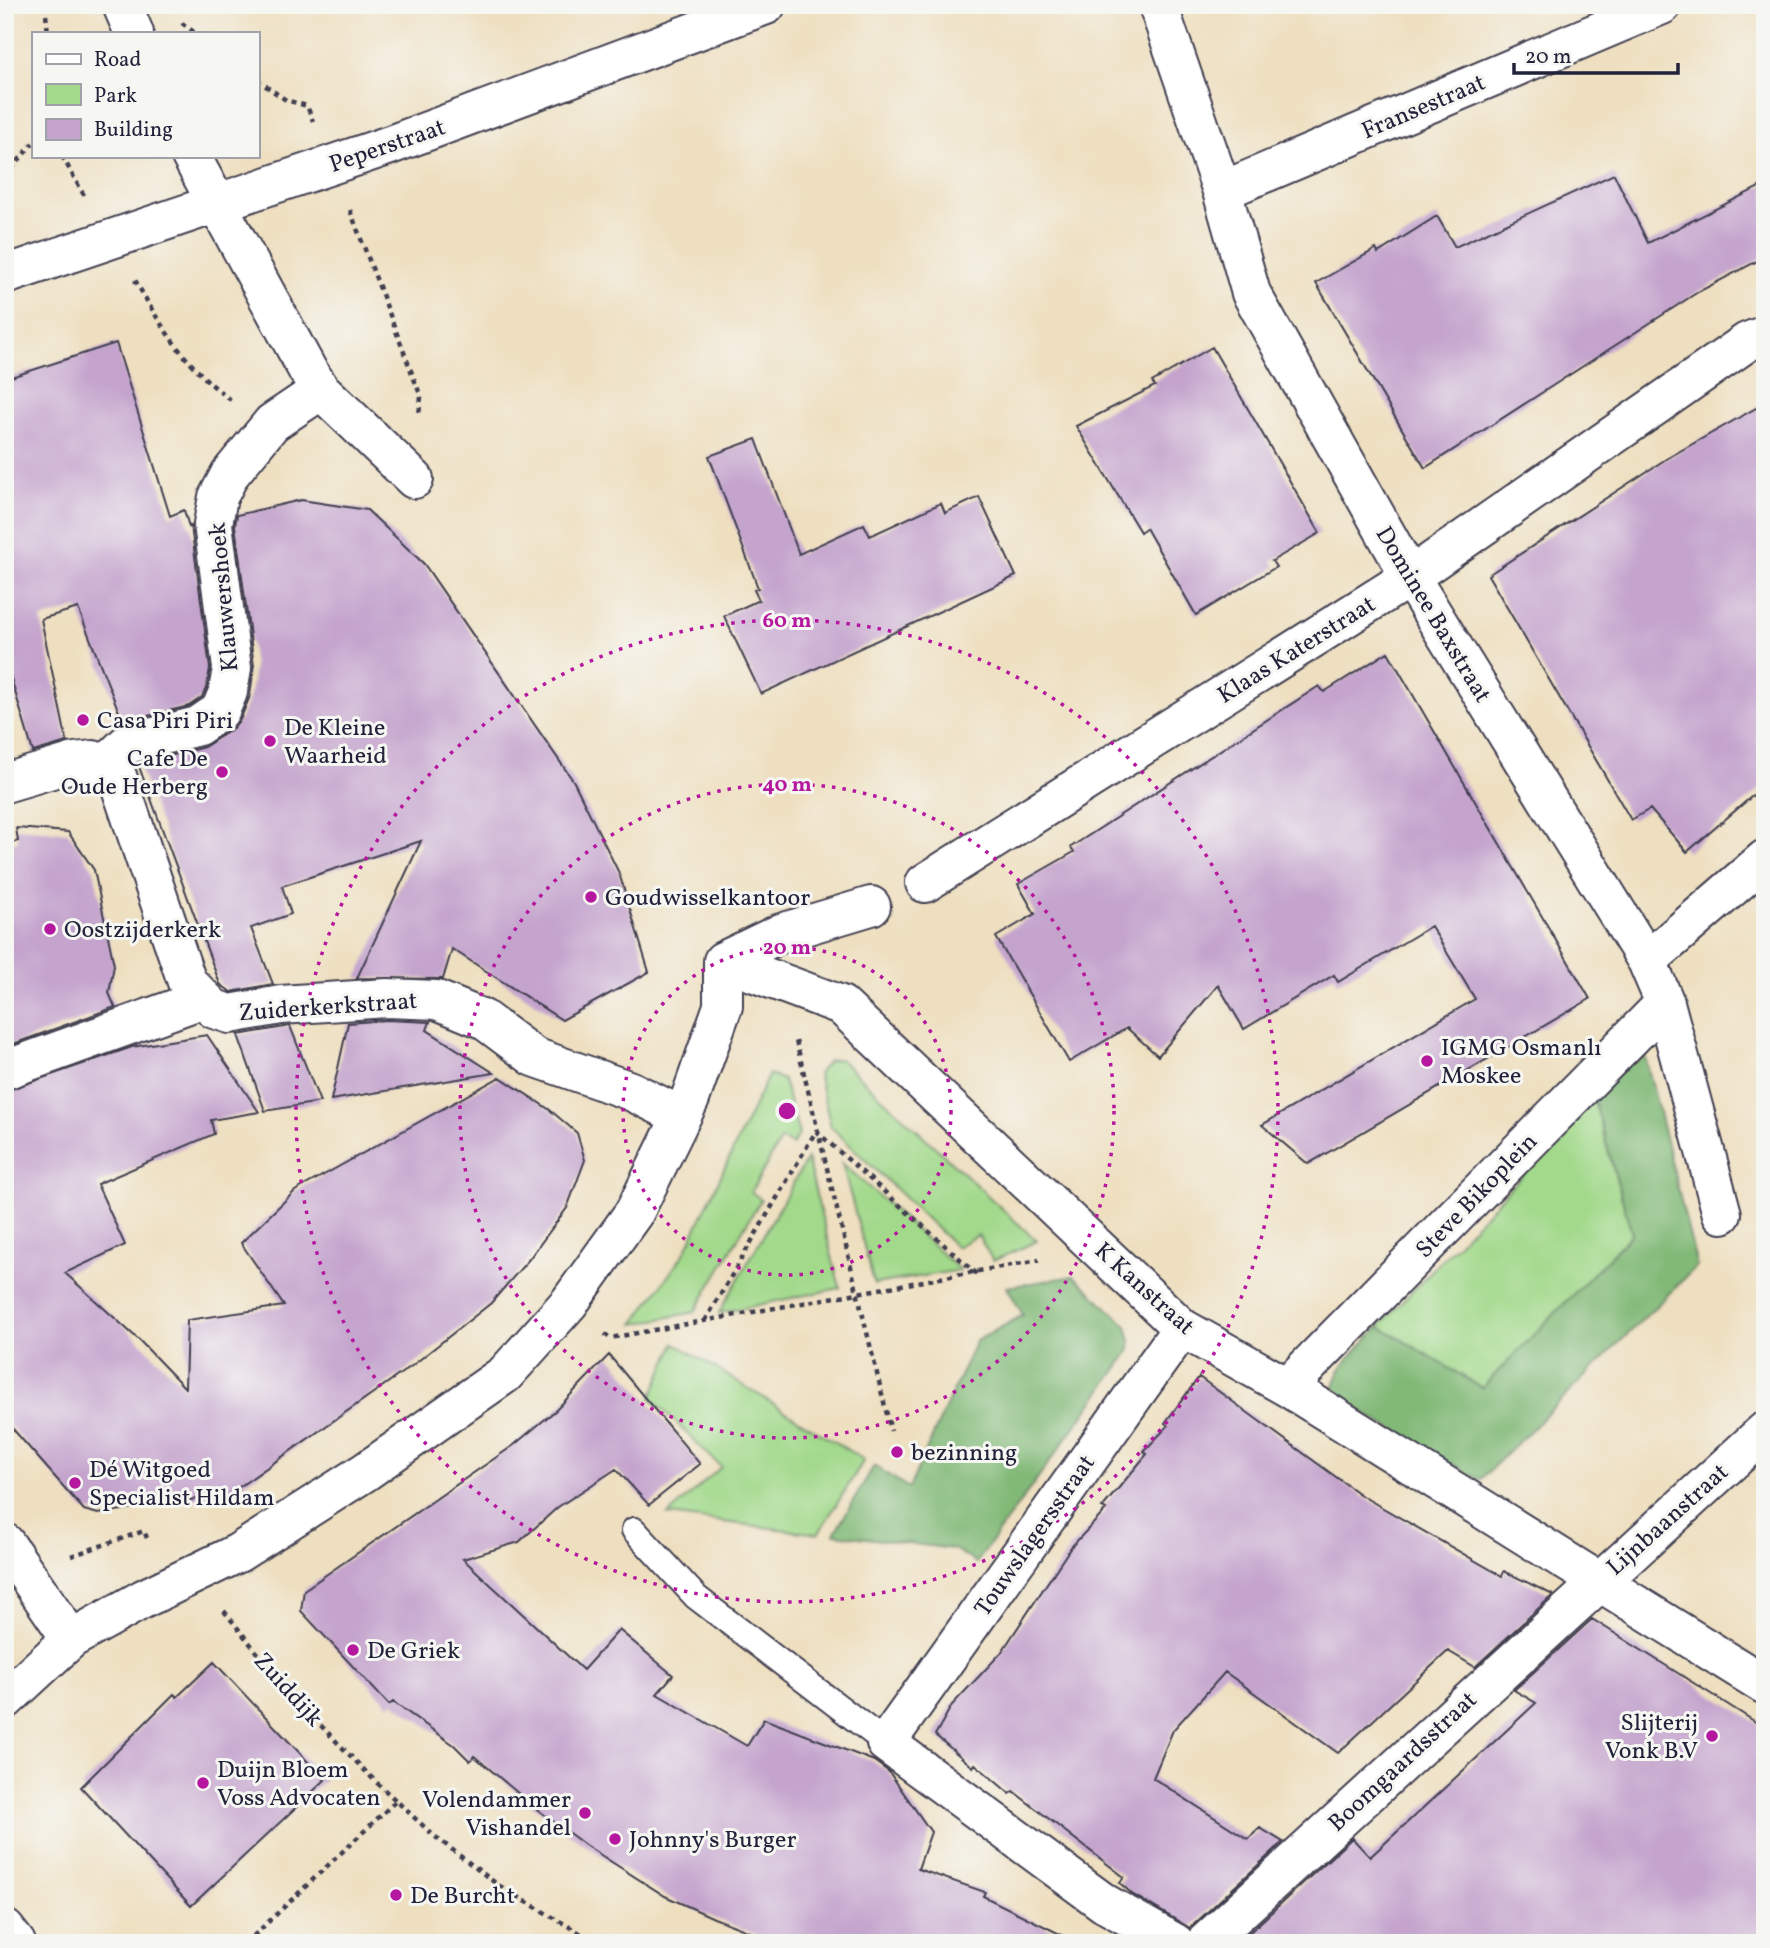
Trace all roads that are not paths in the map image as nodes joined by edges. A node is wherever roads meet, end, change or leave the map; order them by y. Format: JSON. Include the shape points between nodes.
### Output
{"nodes":[{"id":1,"x":121,"y":5,"type":"edge"},
{"id":2,"x":766,"y":5,"type":"edge"},
{"id":3,"x":1158,"y":5,"type":"edge"},
{"id":4,"x":1662,"y":5,"type":"edge"},
{"id":5,"x":134,"y":32,"type":"edge"},
{"id":6,"x":192,"y":158,"type":"edge"},
{"id":7,"x":1222,"y":191,"type":"junction"},
{"id":8,"x":215,"y":202,"type":"junction"},
{"id":9,"x":5,"y":275,"type":"edge"},
{"id":10,"x":1765,"y":335,"type":"edge"},
{"id":11,"x":321,"y":390,"type":"junction"},
{"id":12,"x":414,"y":479,"type":"road end"},
{"id":13,"x":1410,"y":577,"type":"junction"},
{"id":14,"x":104,"y":766,"type":"junction"},
{"id":15,"x":5,"y":783,"type":"edge"},
{"id":16,"x":1765,"y":859,"type":"edge"},
{"id":17,"x":925,"y":883,"type":"dead end"},
{"id":18,"x":871,"y":906,"type":"dead end"},
{"id":19,"x":723,"y":961,"type":"junction"},
{"id":20,"x":1647,"y":961,"type":"junction"},
{"id":21,"x":202,"y":999,"type":"junction"},
{"id":22,"x":1665,"y":1003,"type":"junction"},
{"id":23,"x":5,"y":1070,"type":"edge"},
{"id":24,"x":681,"y":1116,"type":"junction"},
{"id":25,"x":1722,"y":1214,"type":"dead end"},
{"id":26,"x":1182,"y":1328,"type":"junction"},
{"id":27,"x":1287,"y":1387,"type":"junction"},
{"id":28,"x":1765,"y":1431,"type":"edge"},
{"id":29,"x":634,"y":1530,"type":"dead end"},
{"id":30,"x":5,"y":1543,"type":"edge"},
{"id":31,"x":1600,"y":1580,"type":"junction"},
{"id":32,"x":71,"y":1639,"type":"junction"},
{"id":33,"x":1765,"y":1685,"type":"edge"},
{"id":34,"x":5,"y":1700,"type":"edge"},
{"id":35,"x":886,"y":1743,"type":"junction"},
{"id":36,"x":5,"y":1928,"type":"edge"},
{"id":37,"x":16,"y":1943,"type":"edge"},
{"id":38,"x":1175,"y":1943,"type":"edge"},
{"id":39,"x":1205,"y":1943,"type":"edge"}],
"edges":[{"from":1,"to":5,"type":"street"},
{"from":2,"to":8,"type":"street","name":"Peperstraat","via":[[390,145]]},
{"from":3,"to":7,"type":"street","name":"Dominee Baxstraat"},
{"from":4,"to":7,"type":"street","name":"Fransestraat"},
{"from":6,"to":8,"type":"street"},
{"from":7,"to":13,"type":"street","name":"Dominee Baxstraat","via":[[1251,293]]},
{"from":8,"to":9,"type":"street","name":"Peperstraat"},
{"from":8,"to":11,"type":"street"},
{"from":10,"to":13,"type":"street","name":"Klaas Katerstraat","via":[[1747,342]]},
{"from":11,"to":12,"type":"street"},
{"from":11,"to":14,"type":"street","name":"Klauwershoek","via":[[272,423],[230,474],[218,497],[213,524],[232,668],[220,710],[198,726],[127,744]]},
{"from":13,"to":17,"type":"street","name":"Klaas Katerstraat"},
{"from":13,"to":20,"type":"street","name":"Dominee Baxstraat"},
{"from":14,"to":15,"type":"street","via":[[93,760],[75,762]]},
{"from":14,"to":21,"type":"street","via":[[117,776],[123,790],[187,982]]},
{"from":16,"to":20,"type":"street"},
{"from":18,"to":19,"type":"street","via":[[781,933]]},
{"from":19,"to":24,"type":"street","via":[[723,1006]]},
{"from":19,"to":26,"type":"street","name":"K Kanstraat","via":[[841,1005]]},
{"from":20,"to":22,"type":"street","name":"Dominee Baxstraat"},
{"from":21,"to":23,"type":"street","name":"Zuiderkerkstraat"},
{"from":21,"to":24,"type":"street","name":"Zuiderkerkstraat","via":[[230,1014],[281,1005],[387,998],[438,1000],[483,1019],[534,1057],[631,1091]]},
{"from":22,"to":25,"type":"street","name":"Dominee Baxstraat"},
{"from":22,"to":27,"type":"street","name":"Steve Bikoplein"},
{"from":24,"to":32,"type":"street","via":[[635,1211],[569,1303],[505,1374],[239,1553]]},
{"from":26,"to":27,"type":"street","name":"K Kanstraat"},
{"from":26,"to":35,"type":"street","name":"Touwslagersstraat"},
{"from":27,"to":31,"type":"street","name":"K Kanstraat"},
{"from":28,"to":31,"type":"street","name":"Lijnbaanstraat"},
{"from":29,"to":35,"type":"lane","via":[[696,1597]]},
{"from":30,"to":32,"type":"street"},
{"from":31,"to":33,"type":"street","name":"K Kanstraat"},
{"from":31,"to":39,"type":"street","name":"Boomgaardsstraat"},
{"from":32,"to":34,"type":"street"},
{"from":35,"to":38,"type":"street","via":[[1104,1903]]},
{"from":36,"to":37,"type":"street"}]}
